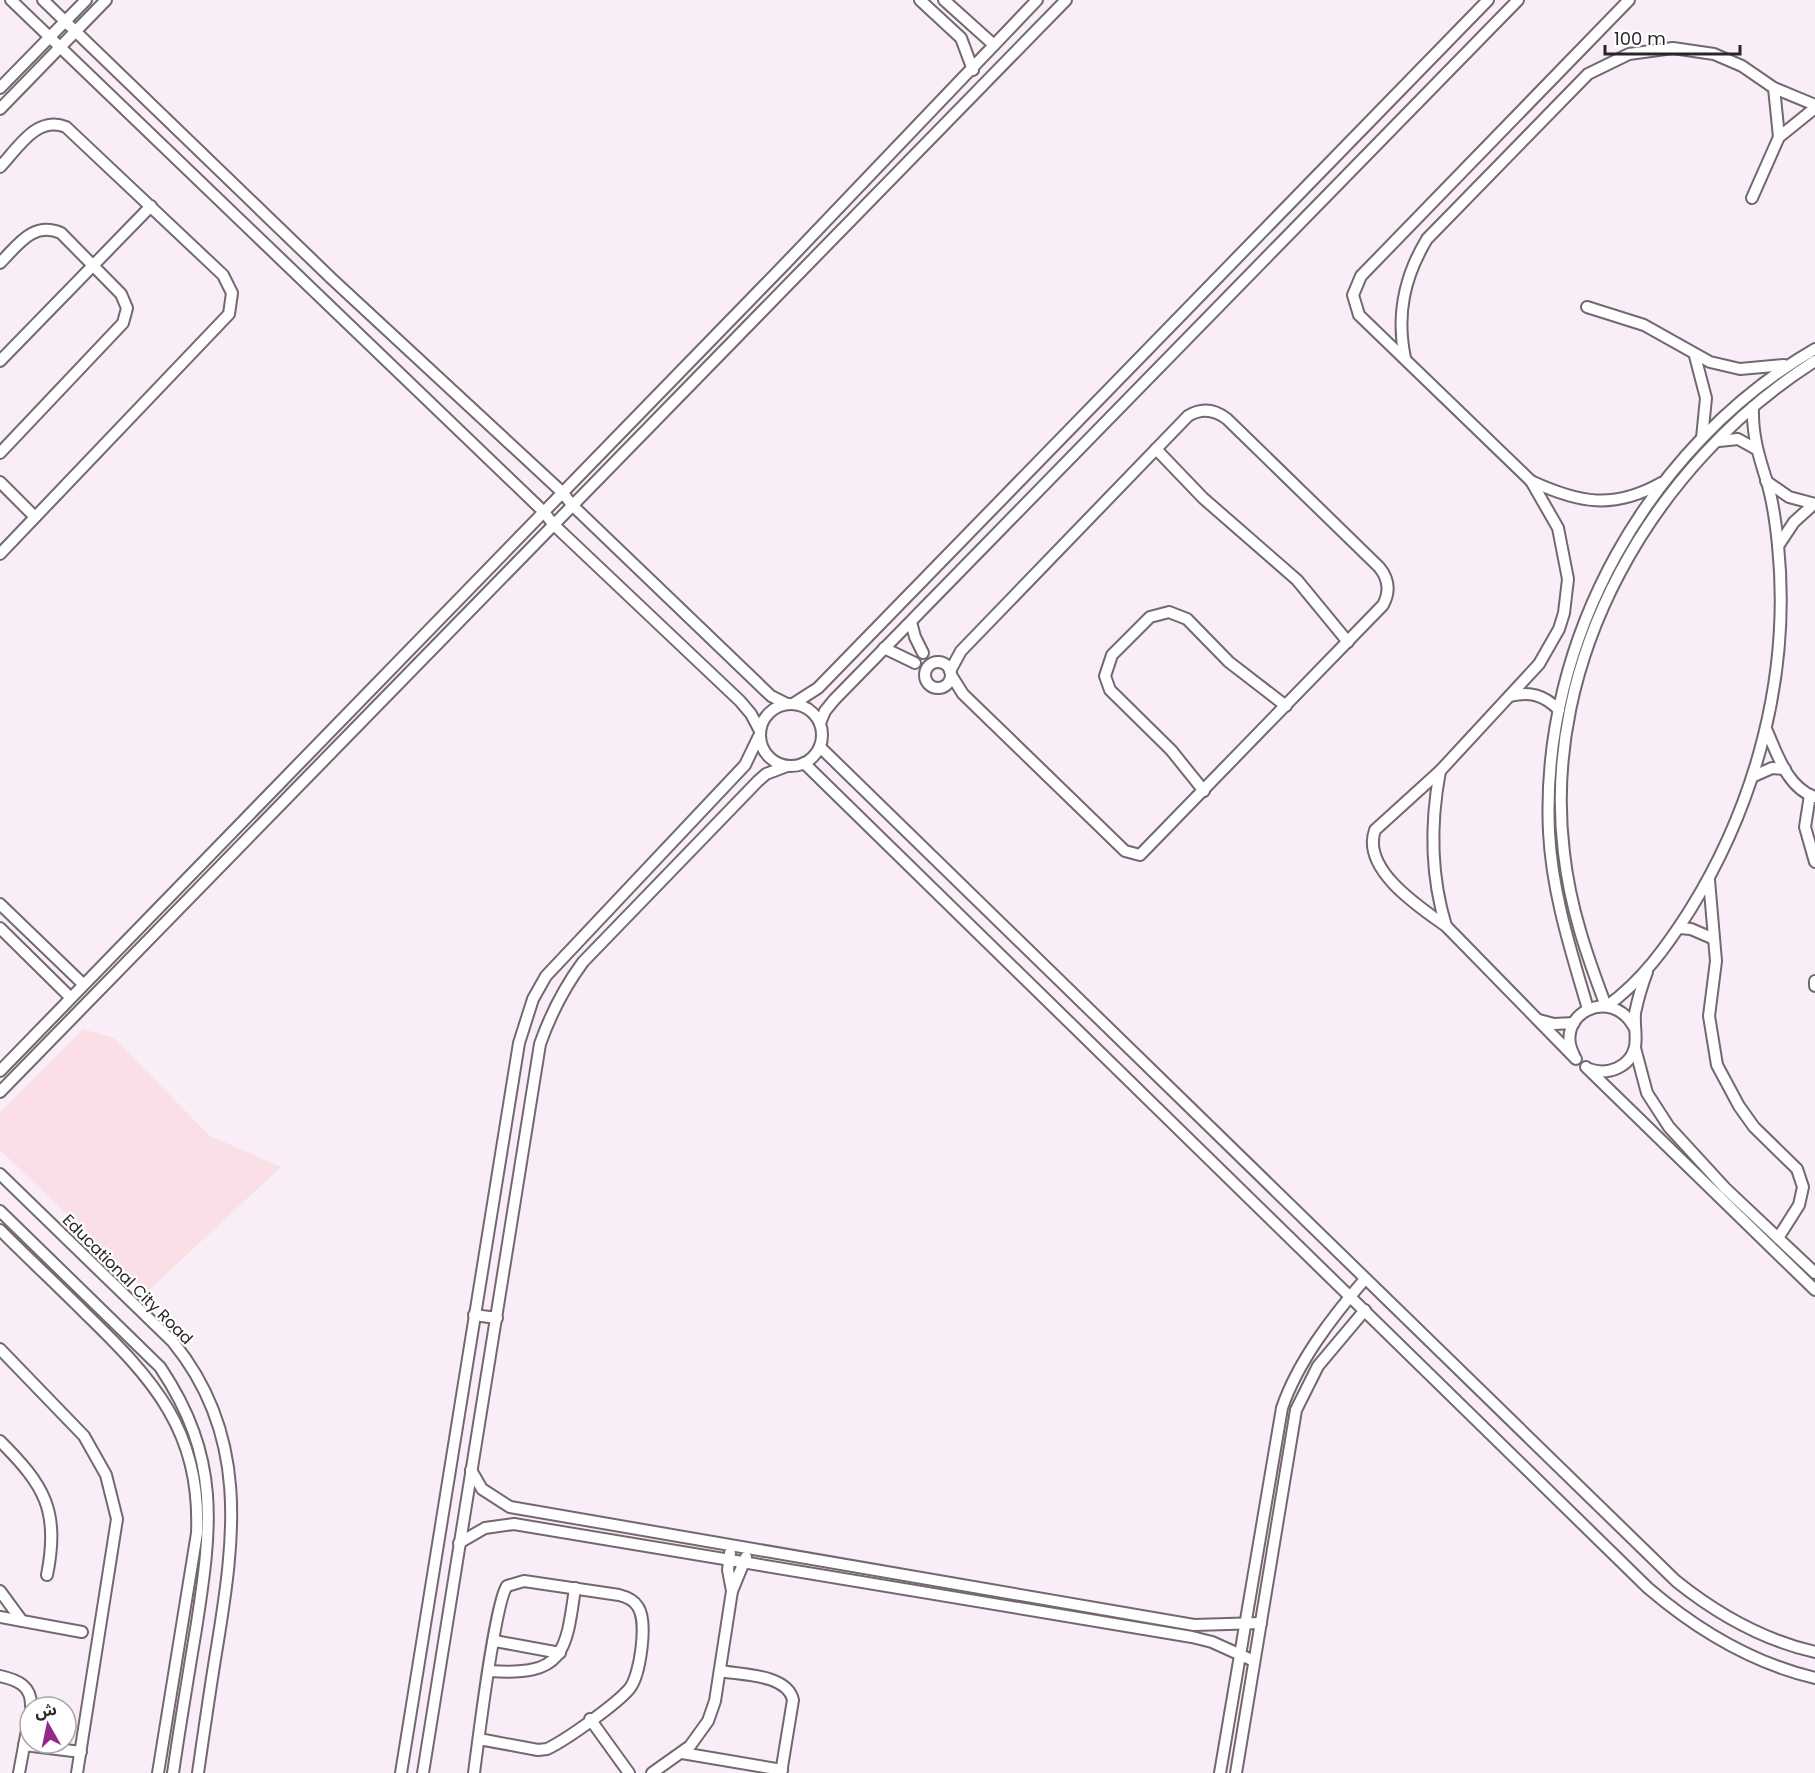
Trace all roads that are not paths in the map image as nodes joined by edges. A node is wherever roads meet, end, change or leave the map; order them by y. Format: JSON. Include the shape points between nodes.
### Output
{"nodes":[{"id":1,"x":11,"y":0,"type":"edge"},
{"id":2,"x":43,"y":0,"type":"edge"},
{"id":3,"x":86,"y":0,"type":"edge"},
{"id":4,"x":106,"y":0,"type":"edge"},
{"id":5,"x":920,"y":0,"type":"edge"},
{"id":6,"x":944,"y":0,"type":"edge"},
{"id":7,"x":1037,"y":0,"type":"edge"},
{"id":8,"x":1066,"y":0,"type":"edge"},
{"id":9,"x":1488,"y":0,"type":"edge"},
{"id":10,"x":1518,"y":0,"type":"edge"},
{"id":11,"x":1629,"y":0,"type":"edge"},
{"id":12,"x":65,"y":22,"type":"junction"},
{"id":13,"x":75,"y":32,"type":"junction"},
{"id":14,"x":50,"y":37,"type":"junction"},
{"id":15,"x":994,"y":45,"type":"junction"},
{"id":16,"x":60,"y":47,"type":"junction"},
{"id":17,"x":973,"y":70,"type":"junction"},
{"id":18,"x":0,"y":88,"type":"edge"},
{"id":19,"x":1774,"y":88,"type":"junction"},
{"id":20,"x":1815,"y":106,"type":"edge"},
{"id":21,"x":0,"y":109,"type":"edge"},
{"id":22,"x":1779,"y":137,"type":"junction"},
{"id":23,"x":0,"y":167,"type":"edge"},
{"id":24,"x":1752,"y":198,"type":"dead end"},
{"id":25,"x":151,"y":206,"type":"junction"},
{"id":26,"x":0,"y":263,"type":"edge"},
{"id":27,"x":93,"y":265,"type":"junction"},
{"id":28,"x":1587,"y":307,"type":"dead end"},
{"id":29,"x":1815,"y":349,"type":"edge"},
{"id":30,"x":1695,"y":356,"type":"junction"},
{"id":31,"x":1405,"y":358,"type":"junction"},
{"id":32,"x":0,"y":360,"type":"edge"},
{"id":33,"x":1815,"y":361,"type":"edge"},
{"id":34,"x":1787,"y":365,"type":"junction"},
{"id":35,"x":1792,"y":375,"type":"junction"},
{"id":36,"x":1753,"y":407,"type":"junction"},
{"id":37,"x":1702,"y":440,"type":"junction"},
{"id":38,"x":1719,"y":441,"type":"junction"},
{"id":39,"x":1156,"y":449,"type":"junction"},
{"id":40,"x":1756,"y":449,"type":"junction"},
{"id":41,"x":0,"y":453,"type":"edge"},
{"id":42,"x":1681,"y":462,"type":"junction"},
{"id":43,"x":1692,"y":469,"type":"junction"},
{"id":44,"x":1531,"y":481,"type":"junction"},
{"id":45,"x":1666,"y":481,"type":"junction"},
{"id":46,"x":1766,"y":481,"type":"junction"},
{"id":47,"x":0,"y":482,"type":"edge"},
{"id":48,"x":563,"y":493,"type":"junction"},
{"id":49,"x":1815,"y":504,"type":"edge"},
{"id":50,"x":572,"y":506,"type":"junction"},
{"id":51,"x":544,"y":512,"type":"junction"},
{"id":52,"x":35,"y":517,"type":"junction"},
{"id":53,"x":553,"y":524,"type":"junction"},
{"id":54,"x":1778,"y":546,"type":"junction"},
{"id":55,"x":0,"y":554,"type":"edge"},
{"id":56,"x":910,"y":622,"type":"junction"},
{"id":57,"x":1559,"y":629,"type":"junction"},
{"id":58,"x":1579,"y":635,"type":"junction"},
{"id":59,"x":1348,"y":642,"type":"junction"},
{"id":60,"x":884,"y":648,"type":"junction"},
{"id":61,"x":961,"y":651,"type":"junction"},
{"id":62,"x":926,"y":663,"type":"junction"},
{"id":63,"x":951,"y":673,"type":"junction"},
{"id":64,"x":943,"y":687,"type":"junction"},
{"id":65,"x":963,"y":694,"type":"junction"},
{"id":66,"x":1510,"y":696,"type":"junction"},
{"id":67,"x":790,"y":704,"type":"junction"},
{"id":68,"x":1286,"y":706,"type":"junction"},
{"id":69,"x":1559,"y":710,"type":"junction"},
{"id":70,"x":820,"y":723,"type":"junction"},
{"id":71,"x":1766,"y":729,"type":"junction"},
{"id":72,"x":759,"y":733,"type":"junction"},
{"id":73,"x":820,"y":747,"type":"junction"},
{"id":74,"x":804,"y":764,"type":"junction"},
{"id":75,"x":787,"y":766,"type":"junction"},
{"id":76,"x":1785,"y":769,"type":"junction"},
{"id":77,"x":1440,"y":771,"type":"junction"},
{"id":78,"x":1754,"y":776,"type":"junction"},
{"id":79,"x":1204,"y":790,"type":"junction"},
{"id":80,"x":1813,"y":796,"type":"edge"},
{"id":81,"x":1815,"y":862,"type":"edge"},
{"id":82,"x":1710,"y":879,"type":"junction"},
{"id":83,"x":0,"y":904,"type":"edge"},
{"id":84,"x":1576,"y":920,"type":"junction"},
{"id":85,"x":1564,"y":924,"type":"junction"},
{"id":86,"x":1446,"y":926,"type":"junction"},
{"id":87,"x":0,"y":928,"type":"edge"},
{"id":88,"x":1679,"y":928,"type":"junction"},
{"id":89,"x":1714,"y":939,"type":"junction"},
{"id":90,"x":1650,"y":966,"type":"junction"},
{"id":91,"x":1815,"y":981,"type":"edge"},
{"id":92,"x":82,"y":984,"type":"junction"},
{"id":93,"x":1815,"y":986,"type":"edge"},
{"id":94,"x":70,"y":997,"type":"junction"},
{"id":95,"x":1607,"y":1006,"type":"junction"},
{"id":96,"x":1588,"y":1009,"type":"junction"},
{"id":97,"x":1537,"y":1019,"type":"junction"},
{"id":98,"x":1574,"y":1023,"type":"junction"},
{"id":99,"x":1634,"y":1027,"type":"junction"},
{"id":100,"x":1635,"y":1048,"type":"junction"},
{"id":101,"x":1576,"y":1059,"type":"junction"},
{"id":102,"x":1586,"y":1067,"type":"junction"},
{"id":103,"x":0,"y":1071,"type":"edge"},
{"id":104,"x":0,"y":1092,"type":"edge"},
{"id":105,"x":0,"y":1174,"type":"edge"},
{"id":106,"x":1721,"y":1192,"type":"junction"},
{"id":107,"x":0,"y":1211,"type":"edge"},
{"id":108,"x":0,"y":1230,"type":"edge"},
{"id":109,"x":1778,"y":1238,"type":"junction"},
{"id":110,"x":1813,"y":1270,"type":"edge"},
{"id":111,"x":1365,"y":1279,"type":"junction"},
{"id":112,"x":1815,"y":1290,"type":"edge"},
{"id":113,"x":1351,"y":1296,"type":"junction"},
{"id":114,"x":1365,"y":1310,"type":"junction"},
{"id":115,"x":474,"y":1315,"type":"junction"},
{"id":116,"x":496,"y":1318,"type":"junction"},
{"id":117,"x":0,"y":1349,"type":"edge"},
{"id":118,"x":0,"y":1441,"type":"edge"},
{"id":119,"x":471,"y":1470,"type":"junction"},
{"id":120,"x":459,"y":1543,"type":"junction"},
{"id":121,"x":731,"y":1546,"type":"junction"},
{"id":122,"x":748,"y":1548,"type":"junction"},
{"id":123,"x":728,"y":1560,"type":"junction"},
{"id":124,"x":745,"y":1563,"type":"junction"},
{"id":125,"x":47,"y":1575,"type":"dead end"},
{"id":126,"x":575,"y":1588,"type":"junction"},
{"id":127,"x":0,"y":1591,"type":"edge"},
{"id":128,"x":732,"y":1591,"type":"junction"},
{"id":129,"x":0,"y":1617,"type":"edge"},
{"id":130,"x":22,"y":1621,"type":"junction"},
{"id":131,"x":1245,"y":1623,"type":"junction"},
{"id":132,"x":1261,"y":1623,"type":"junction"},
{"id":133,"x":82,"y":1632,"type":"dead end"},
{"id":134,"x":495,"y":1641,"type":"junction"},
{"id":135,"x":1815,"y":1652,"type":"edge"},
{"id":136,"x":560,"y":1653,"type":"junction"},
{"id":137,"x":1239,"y":1656,"type":"junction"},
{"id":138,"x":1254,"y":1661,"type":"junction"},
{"id":139,"x":490,"y":1671,"type":"junction"},
{"id":140,"x":720,"y":1671,"type":"junction"},
{"id":141,"x":0,"y":1676,"type":"edge"},
{"id":142,"x":1815,"y":1678,"type":"edge"},
{"id":143,"x":31,"y":1695,"type":"edge"},
{"id":144,"x":590,"y":1719,"type":"junction"},
{"id":145,"x":479,"y":1739,"type":"junction"},
{"id":146,"x":78,"y":1752,"type":"edge"},
{"id":147,"x":81,"y":1752,"type":"junction"},
{"id":148,"x":682,"y":1753,"type":"junction"},
{"id":149,"x":22,"y":1755,"type":"edge"},
{"id":150,"x":782,"y":1771,"type":"edge"},
{"id":151,"x":19,"y":1773,"type":"edge"},
{"id":152,"x":77,"y":1773,"type":"edge"},
{"id":153,"x":158,"y":1773,"type":"edge"},
{"id":154,"x":173,"y":1773,"type":"edge"},
{"id":155,"x":198,"y":1773,"type":"edge"},
{"id":156,"x":401,"y":1773,"type":"edge"},
{"id":157,"x":423,"y":1773,"type":"edge"},
{"id":158,"x":474,"y":1773,"type":"edge"},
{"id":159,"x":629,"y":1773,"type":"edge"},
{"id":160,"x":652,"y":1773,"type":"edge"},
{"id":161,"x":1220,"y":1773,"type":"edge"},
{"id":162,"x":1236,"y":1773,"type":"edge"}],
"edges":[{"from":1,"to":14,"type":"street"},
{"from":2,"to":12,"type":"street"},
{"from":3,"to":12,"type":"street"},
{"from":4,"to":13,"type":"street"},
{"from":5,"to":17,"type":"street","via":[[961,38]]},
{"from":6,"to":15,"type":"street"},
{"from":7,"to":15,"type":"street"},
{"from":8,"to":50,"type":"street"},
{"from":9,"to":67,"type":"street","via":[[818,688]]},
{"from":10,"to":56,"type":"street"},
{"from":11,"to":31,"type":"street","via":[[1361,276],[1353,295],[1359,315]]},
{"from":12,"to":13,"type":"street"},
{"from":12,"to":14,"type":"street"},
{"from":13,"to":16,"type":"street"},
{"from":13,"to":48,"type":"street","via":[[340,287]]},
{"from":14,"to":16,"type":"street"},
{"from":14,"to":18,"type":"street"},
{"from":15,"to":17,"type":"street"},
{"from":16,"to":21,"type":"street"},
{"from":16,"to":51,"type":"street"},
{"from":17,"to":48,"type":"street"},
{"from":19,"to":20,"type":"street"},
{"from":19,"to":22,"type":"street"},
{"from":19,"to":31,"type":"street","via":[[1742,66],[1714,54],[1673,48],[1629,54],[1588,74],[1427,239],[1410,271],[1403,297],[1400,323]]},
{"from":20,"to":22,"type":"street"},
{"from":22,"to":24,"type":"street"},
{"from":23,"to":25,"type":"street","via":[[33,131],[58,124],[73,133]]},
{"from":25,"to":27,"type":"street"},
{"from":25,"to":52,"type":"street","via":[[223,274],[232,293],[229,314]]},
{"from":26,"to":27,"type":"street","via":[[24,238],[41,229],[61,233]]},
{"from":27,"to":32,"type":"street"},
{"from":27,"to":41,"type":"street","via":[[126,301],[123,323]]},
{"from":28,"to":30,"type":"street","via":[[1644,325]]},
{"from":29,"to":34,"type":"street"},
{"from":30,"to":34,"type":"street","via":[[1740,369]]},
{"from":30,"to":37,"type":"street","via":[[1706,398]]},
{"from":31,"to":44,"type":"street"},
{"from":33,"to":35,"type":"street"},
{"from":34,"to":35,"type":"street"},
{"from":34,"to":37,"type":"street"},
{"from":35,"to":36,"type":"street"},
{"from":36,"to":38,"type":"street"},
{"from":36,"to":40,"type":"street"},
{"from":37,"to":42,"type":"street"},
{"from":38,"to":40,"type":"street","via":[[1738,439]]},
{"from":38,"to":43,"type":"street"},
{"from":39,"to":59,"type":"street","via":[[1224,517],[1297,580]]},
{"from":39,"to":59,"type":"street","via":[[1193,413],[1210,411],[1222,415],[1379,567],[1388,582],[1386,600]]},
{"from":39,"to":61,"type":"street"},
{"from":40,"to":46,"type":"street"},
{"from":42,"to":43,"type":"street"},
{"from":42,"to":45,"type":"street"},
{"from":43,"to":84,"type":"street","via":[[1655,515],[1615,580],[1576,686],[1564,754],[1561,803],[1563,851]]},
{"from":44,"to":45,"type":"street","via":[[1568,497],[1608,501],[1628,498]]},
{"from":44,"to":57,"type":"street","via":[[1551,513],[1566,562],[1567,596]]},
{"from":45,"to":58,"type":"street","via":[[1610,566]]},
{"from":46,"to":49,"type":"street","via":[[1789,497]]},
{"from":46,"to":54,"type":"street"},
{"from":47,"to":52,"type":"street"},
{"from":48,"to":50,"type":"street"},
{"from":48,"to":51,"type":"street"},
{"from":49,"to":54,"type":"street","via":[[1794,522]]},
{"from":50,"to":53,"type":"street"},
{"from":50,"to":67,"type":"street","via":[[771,696]]},
{"from":51,"to":53,"type":"street"},
{"from":51,"to":92,"type":"street"},
{"from":52,"to":55,"type":"street"},
{"from":53,"to":72,"type":"street","via":[[740,701]]},
{"from":53,"to":104,"type":"street"},
{"from":54,"to":71,"type":"street","via":[[1779,627]]},
{"from":56,"to":60,"type":"street"},
{"from":56,"to":62,"type":"street"},
{"from":57,"to":58,"type":"street"},
{"from":57,"to":66,"type":"street","via":[[1539,664]]},
{"from":58,"to":69,"type":"street"},
{"from":59,"to":68,"type":"street"},
{"from":60,"to":62,"type":"street"},
{"from":60,"to":70,"type":"street","via":[[829,705]]},
{"from":61,"to":62,"type":"street"},
{"from":61,"to":63,"type":"street"},
{"from":62,"to":63,"type":"street"},
{"from":62,"to":64,"type":"street","via":[[929,685]]},
{"from":63,"to":64,"type":"street","via":[[949,683]]},
{"from":63,"to":65,"type":"street"},
{"from":64,"to":65,"type":"street"},
{"from":65,"to":79,"type":"street","via":[[1128,854],[1143,853]]},
{"from":66,"to":69,"type":"street","via":[[1532,694]]},
{"from":66,"to":77,"type":"street"},
{"from":67,"to":70,"type":"street","via":[[807,708]]},
{"from":67,"to":72,"type":"street","via":[[769,713]]},
{"from":68,"to":79,"type":"street"},
{"from":68,"to":79,"type":"street","via":[[1247,678],[1187,619],[1175,613],[1162,612],[1150,617],[1112,655],[1105,668],[1110,690],[1153,731]]},
{"from":69,"to":85,"type":"street","via":[[1550,770],[1549,811],[1551,853]]},
{"from":70,"to":73,"type":"street"},
{"from":71,"to":76,"type":"street"},
{"from":71,"to":78,"type":"street"},
{"from":72,"to":75,"type":"street","via":[[767,756]]},
{"from":72,"to":115,"type":"street","via":[[746,765],[553,968],[533,999],[519,1043]]},
{"from":73,"to":74,"type":"street"},
{"from":73,"to":111,"type":"street"},
{"from":74,"to":75,"type":"street"},
{"from":74,"to":113,"type":"street"},
{"from":75,"to":116,"type":"street","via":[[758,781],[583,962],[563,989],[540,1044]]},
{"from":76,"to":78,"type":"street","via":[[1772,768]]},
{"from":76,"to":80,"type":"street","via":[[1792,781]]},
{"from":77,"to":86,"type":"street","via":[[1433,814],[1433,857],[1438,900]]},
{"from":77,"to":86,"type":"street","via":[[1375,831],[1371,841],[1375,859],[1397,886]]},
{"from":78,"to":82,"type":"street"},
{"from":80,"to":81,"type":"street","via":[[1806,827]]},
{"from":82,"to":88,"type":"street"},
{"from":82,"to":89,"type":"street"},
{"from":83,"to":92,"type":"street"},
{"from":84,"to":85,"type":"street"},
{"from":84,"to":95,"type":"street"},
{"from":85,"to":96,"type":"street"},
{"from":86,"to":97,"type":"street"},
{"from":87,"to":94,"type":"street"},
{"from":88,"to":89,"type":"street"},
{"from":88,"to":90,"type":"street"},
{"from":89,"to":109,"type":"street","via":[[1716,961],[1709,1016],[1717,1065],[1754,1127],[1791,1162],[1803,1187],[1799,1205]]},
{"from":90,"to":95,"type":"street"},
{"from":90,"to":99,"type":"street","via":[[1639,996]]},
{"from":91,"to":93,"type":"street"},
{"from":92,"to":94,"type":"street"},
{"from":94,"to":103,"type":"street"},
{"from":95,"to":96,"type":"street"},
{"from":95,"to":99,"type":"street","via":[[1623,1013]]},
{"from":96,"to":98,"type":"street"},
{"from":97,"to":98,"type":"street","via":[[1554,1024]]},
{"from":97,"to":101,"type":"street"},
{"from":98,"to":101,"type":"street","via":[[1569,1041]]},
{"from":99,"to":100,"type":"street"},
{"from":100,"to":102,"type":"street","via":[[1626,1063],[1611,1071]]},
{"from":100,"to":106,"type":"street","via":[[1642,1078],[1660,1116]]},
{"from":101,"to":102,"type":"street"},
{"from":102,"to":106,"type":"street"},
{"from":105,"to":155,"type":"street","name":"Educational City Road","via":[[173,1342],[216,1414],[231,1476],[233,1536]]},
{"from":106,"to":109,"type":"street"},
{"from":106,"to":112,"type":"street"},
{"from":107,"to":154,"type":"street","via":[[160,1367],[195,1431],[207,1484],[209,1532]]},
{"from":108,"to":153,"type":"street","via":[[142,1370],[168,1408],[190,1460],[197,1502],[196,1533]]},
{"from":109,"to":110,"type":"street"},
{"from":111,"to":113,"type":"street"},
{"from":111,"to":135,"type":"street","via":[[1676,1581],[1744,1626]]},
{"from":113,"to":114,"type":"street"},
{"from":113,"to":131,"type":"street","via":[[1298,1372],[1282,1408]]},
{"from":114,"to":132,"type":"street","via":[[1318,1366],[1296,1410]]},
{"from":114,"to":142,"type":"street","via":[[1666,1604],[1745,1653]]},
{"from":115,"to":116,"type":"street"},
{"from":115,"to":156,"type":"street"},
{"from":116,"to":119,"type":"street"},
{"from":117,"to":147,"type":"street","via":[[84,1436],[113,1497],[117,1519]]},
{"from":118,"to":125,"type":"street","via":[[31,1472],[43,1496],[51,1534]]},
{"from":119,"to":120,"type":"street"},
{"from":119,"to":121,"type":"street","via":[[482,1489],[510,1507]]},
{"from":120,"to":123,"type":"street","via":[[485,1528],[514,1524]]},
{"from":120,"to":157,"type":"street"},
{"from":121,"to":122,"type":"street"},
{"from":121,"to":123,"type":"street"},
{"from":122,"to":124,"type":"street"},
{"from":122,"to":131,"type":"street","via":[[1194,1625]]},
{"from":123,"to":124,"type":"street"},
{"from":123,"to":128,"type":"street"},
{"from":124,"to":128,"type":"street"},
{"from":124,"to":137,"type":"street","via":[[1192,1637]]},
{"from":126,"to":134,"type":"street","via":[[512,1583],[501,1598]]},
{"from":126,"to":136,"type":"street","via":[[568,1636]]},
{"from":126,"to":144,"type":"street","via":[[627,1597],[639,1608],[643,1623],[634,1680],[624,1694]]},
{"from":127,"to":130,"type":"street"},
{"from":128,"to":140,"type":"street"},
{"from":129,"to":130,"type":"street"},
{"from":130,"to":133,"type":"street"},
{"from":131,"to":132,"type":"street"},
{"from":131,"to":137,"type":"street"},
{"from":132,"to":138,"type":"street"},
{"from":134,"to":136,"type":"street"},
{"from":134,"to":139,"type":"street"},
{"from":136,"to":139,"type":"street","via":[[531,1671]]},
{"from":137,"to":138,"type":"street"},
{"from":137,"to":161,"type":"street"},
{"from":138,"to":162,"type":"street"},
{"from":139,"to":145,"type":"street"},
{"from":140,"to":148,"type":"street","via":[[708,1721]]},
{"from":140,"to":150,"type":"street","via":[[780,1682],[791,1693]]},
{"from":141,"to":143,"type":"street","via":[[25,1685]]},
{"from":144,"to":145,"type":"street","via":[[547,1749]]},
{"from":144,"to":159,"type":"street"},
{"from":145,"to":158,"type":"street"},
{"from":146,"to":147,"type":"street"},
{"from":147,"to":152,"type":"street"},
{"from":148,"to":150,"type":"street"},
{"from":148,"to":160,"type":"street"},
{"from":149,"to":151,"type":"street"}]}
